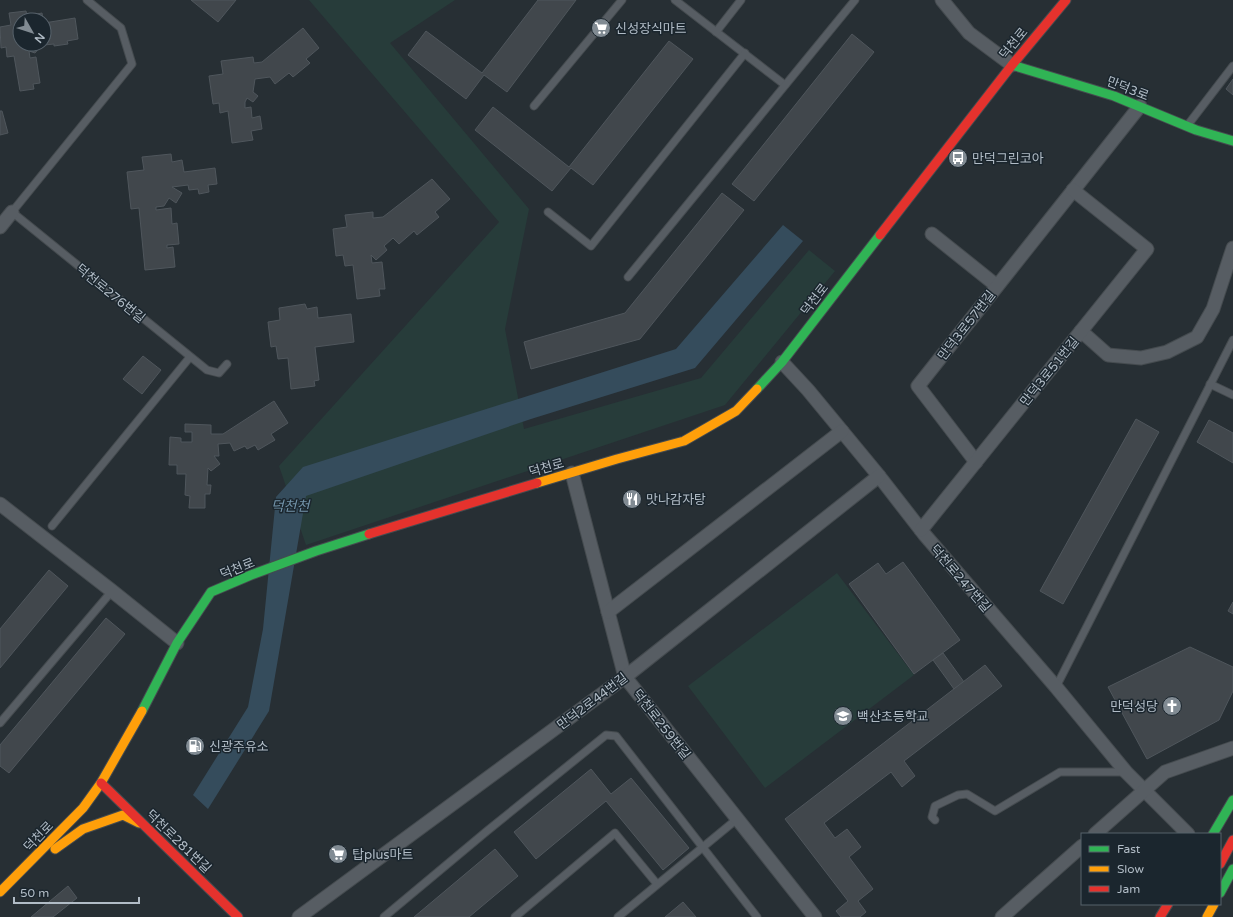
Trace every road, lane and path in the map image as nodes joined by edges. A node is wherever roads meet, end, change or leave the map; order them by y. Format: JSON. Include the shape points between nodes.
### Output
{"nodes":[{"id":1,"x":87,"y":0,"type":"edge"},
{"id":2,"x":622,"y":0,"type":"edge"},
{"id":3,"x":675,"y":0,"type":"edge"},
{"id":4,"x":741,"y":0,"type":"edge"},
{"id":5,"x":855,"y":0,"type":"edge"},
{"id":6,"x":942,"y":0,"type":"edge"},
{"id":7,"x":1066,"y":0,"type":"edge"},
{"id":8,"x":716,"y":32,"type":"junction"},
{"id":9,"x":745,"y":53,"type":"junction"},
{"id":10,"x":1012,"y":65,"type":"junction"},
{"id":11,"x":1233,"y":66,"type":"edge"},
{"id":12,"x":785,"y":85,"type":"junction"},
{"id":13,"x":534,"y":106,"type":"dead end"},
{"id":14,"x":1140,"y":106,"type":"junction"},
{"id":15,"x":1186,"y":126,"type":"junction"},
{"id":16,"x":1233,"y":141,"type":"edge"},
{"id":17,"x":1073,"y":190,"type":"junction"},
{"id":18,"x":12,"y":212,"type":"junction"},
{"id":19,"x":548,"y":212,"type":"dead end"},
{"id":20,"x":0,"y":227,"type":"edge"},
{"id":21,"x":932,"y":234,"type":"dead end"},
{"id":22,"x":1233,"y":248,"type":"edge"},
{"id":23,"x":628,"y":277,"type":"dead end"},
{"id":24,"x":997,"y":286,"type":"junction"},
{"id":25,"x":1081,"y":331,"type":"junction"},
{"id":26,"x":1233,"y":340,"type":"edge"},
{"id":27,"x":190,"y":357,"type":"junction"},
{"id":28,"x":782,"y":362,"type":"junction"},
{"id":29,"x":227,"y":364,"type":"dead end"},
{"id":30,"x":1210,"y":384,"type":"junction"},
{"id":31,"x":1233,"y":395,"type":"edge"},
{"id":32,"x":842,"y":431,"type":"junction"},
{"id":33,"x":976,"y":462,"type":"junction"},
{"id":34,"x":572,"y":473,"type":"junction"},
{"id":35,"x":879,"y":476,"type":"junction"},
{"id":36,"x":0,"y":504,"type":"edge"},
{"id":37,"x":52,"y":526,"type":"dead end"},
{"id":38,"x":921,"y":530,"type":"junction"},
{"id":39,"x":112,"y":591,"type":"junction"},
{"id":40,"x":608,"y":612,"type":"junction"},
{"id":41,"x":177,"y":643,"type":"junction"},
{"id":42,"x":625,"y":677,"type":"junction"},
{"id":43,"x":1056,"y":687,"type":"junction"},
{"id":44,"x":0,"y":723,"type":"edge"},
{"id":45,"x":1233,"y":748,"type":"edge"},
{"id":46,"x":1126,"y":772,"type":"junction"},
{"id":47,"x":101,"y":783,"type":"junction"},
{"id":48,"x":1144,"y":790,"type":"junction"},
{"id":49,"x":1233,"y":800,"type":"edge"},
{"id":50,"x":737,"y":819,"type":"junction"},
{"id":51,"x":935,"y":820,"type":"dead end"},
{"id":52,"x":145,"y":826,"type":"junction"},
{"id":53,"x":1096,"y":833,"type":"edge"},
{"id":54,"x":1187,"y":833,"type":"edge"},
{"id":55,"x":1214,"y":833,"type":"edge"},
{"id":56,"x":1233,"y":840,"type":"edge"},
{"id":57,"x":703,"y":847,"type":"junction"},
{"id":58,"x":1081,"y":847,"type":"edge"},
{"id":59,"x":1221,"y":862,"type":"edge"},
{"id":60,"x":1233,"y":869,"type":"edge"},
{"id":61,"x":14,"y":879,"type":"junction"},
{"id":62,"x":658,"y":884,"type":"junction"},
{"id":63,"x":1221,"y":891,"type":"edge"},
{"id":64,"x":0,"y":892,"type":"edge"},
{"id":65,"x":1167,"y":905,"type":"edge"},
{"id":66,"x":1213,"y":905,"type":"edge"},
{"id":67,"x":238,"y":917,"type":"edge"},
{"id":68,"x":299,"y":917,"type":"edge"},
{"id":69,"x":384,"y":917,"type":"edge"},
{"id":70,"x":515,"y":917,"type":"edge"},
{"id":71,"x":618,"y":917,"type":"edge"},
{"id":72,"x":757,"y":917,"type":"edge"},
{"id":73,"x":815,"y":917,"type":"edge"},
{"id":74,"x":1002,"y":917,"type":"edge"},
{"id":75,"x":1160,"y":917,"type":"edge"},
{"id":76,"x":1206,"y":917,"type":"edge"}],
"edges":[{"from":1,"to":18,"type":"lane","via":[[121,28],[132,64]]},
{"from":2,"to":13,"type":"lane"},
{"from":3,"to":8,"type":"lane"},
{"from":4,"to":8,"type":"lane"},
{"from":5,"to":12,"type":"lane"},
{"from":6,"to":10,"type":"street","via":[[969,33]]},
{"from":7,"to":10,"type":"main road","name":"덕천로"},
{"from":8,"to":9,"type":"lane"},
{"from":9,"to":12,"type":"lane"},
{"from":9,"to":19,"type":"lane","via":[[591,246]]},
{"from":10,"to":14,"type":"main road","name":"만덕3로"},
{"from":10,"to":28,"type":"main road","name":"덕천로"},
{"from":11,"to":15,"type":"lane"},
{"from":12,"to":23,"type":"lane"},
{"from":14,"to":15,"type":"main road","name":"만덕3로"},
{"from":14,"to":17,"type":"street","name":"만덕3로57번길"},
{"from":15,"to":16,"type":"main road","name":"만덕3로"},
{"from":17,"to":24,"type":"street","name":"만덕3로57번길"},
{"from":17,"to":25,"type":"street","via":[[1146,249]]},
{"from":18,"to":20,"type":"street"},
{"from":18,"to":27,"type":"lane","name":"덕천로276번길"},
{"from":21,"to":24,"type":"street"},
{"from":22,"to":25,"type":"street","name":"만덕3로51번길","via":[[1213,309],[1197,337],[1167,352],[1141,358],[1108,356]]},
{"from":24,"to":33,"type":"street","name":"만덕3로57번길","via":[[918,386]]},
{"from":25,"to":33,"type":"street","name":"만덕3로51번길"},
{"from":26,"to":30,"type":"lane"},
{"from":27,"to":29,"type":"lane","name":"덕천로276번길","via":[[207,370],[218,373]]},
{"from":27,"to":37,"type":"lane"},
{"from":28,"to":32,"type":"street","name":"덕천로247번길"},
{"from":28,"to":34,"type":"main road","name":"덕천로","via":[[736,412],[684,441]]},
{"from":30,"to":31,"type":"lane"},
{"from":30,"to":43,"type":"lane"},
{"from":32,"to":35,"type":"street","name":"덕천로247번길"},
{"from":32,"to":40,"type":"street"},
{"from":33,"to":38,"type":"street","name":"만덕3로51번길"},
{"from":34,"to":40,"type":"street","name":"덕천로259번길"},
{"from":34,"to":41,"type":"main road","name":"덕천로","via":[[316,551],[251,575],[212,592]]},
{"from":35,"to":38,"type":"street","name":"덕천로247번길"},
{"from":35,"to":42,"type":"street","name":"만덕2로44번길"},
{"from":36,"to":39,"type":"street"},
{"from":38,"to":43,"type":"street","name":"덕천로247번길"},
{"from":39,"to":41,"type":"street"},
{"from":39,"to":44,"type":"lane"},
{"from":40,"to":42,"type":"street","name":"덕천로259번길"},
{"from":41,"to":47,"type":"main road","name":"덕천로"},
{"from":42,"to":50,"type":"street","name":"덕천로259번길"},
{"from":42,"to":68,"type":"street","name":"만덕2로44번길"},
{"from":43,"to":46,"type":"street","name":"덕천로247번길"},
{"from":45,"to":48,"type":"street","via":[[1165,772]]},
{"from":46,"to":48,"type":"street","name":"덕천로247번길"},
{"from":46,"to":51,"type":"lane","via":[[1060,772],[995,810],[967,794],[958,795],[935,806],[932,817]]},
{"from":47,"to":52,"type":"main road","name":"덕천로281번길"},
{"from":47,"to":61,"type":"main road","name":"덕천로","via":[[83,808]]},
{"from":48,"to":53,"type":"street"},
{"from":48,"to":54,"type":"street","name":"덕천로247번길"},
{"from":49,"to":55,"type":"main road"},
{"from":50,"to":57,"type":"lane"},
{"from":50,"to":73,"type":"street","name":"덕천로259번길"},
{"from":52,"to":61,"type":"main road","via":[[122,815],[83,829]]},
{"from":52,"to":67,"type":"main road","name":"덕천로281번길"},
{"from":56,"to":59,"type":"main road"},
{"from":57,"to":62,"type":"lane"},
{"from":57,"to":69,"type":"lane","via":[[616,736],[606,735]]},
{"from":57,"to":72,"type":"lane"},
{"from":58,"to":74,"type":"street"},
{"from":60,"to":63,"type":"main road"},
{"from":61,"to":64,"type":"main road","name":"덕천로"},
{"from":62,"to":70,"type":"lane","via":[[615,833]]},
{"from":62,"to":71,"type":"lane"},
{"from":65,"to":75,"type":"main road"},
{"from":66,"to":76,"type":"main road"}]}
